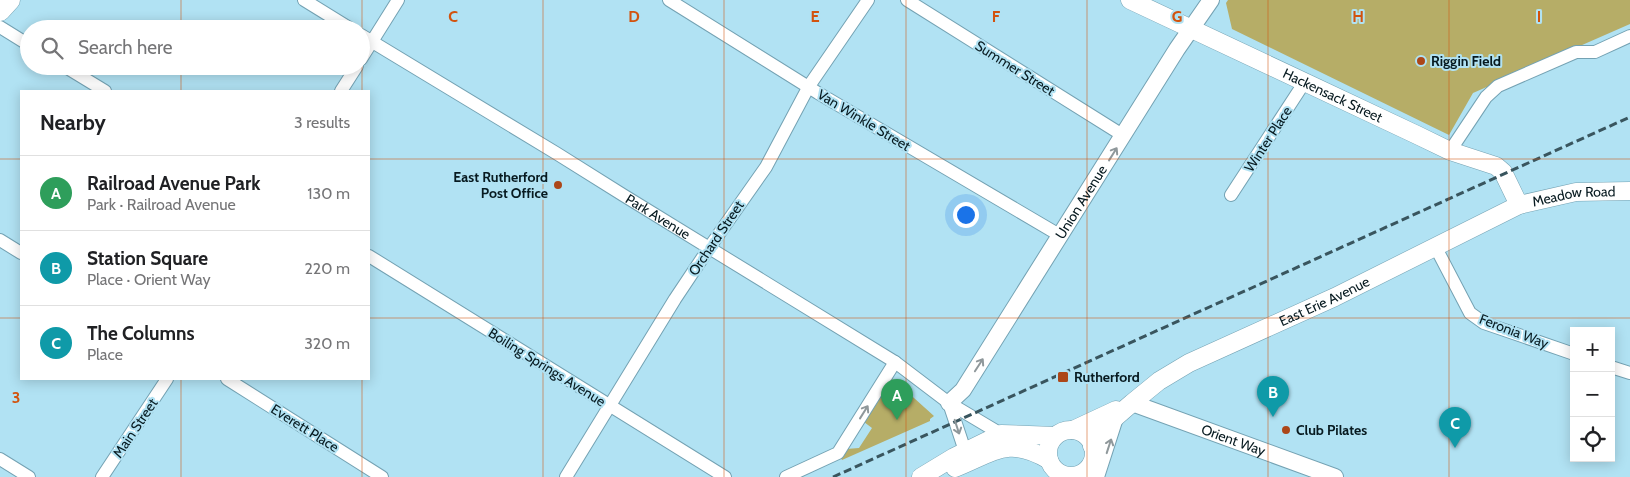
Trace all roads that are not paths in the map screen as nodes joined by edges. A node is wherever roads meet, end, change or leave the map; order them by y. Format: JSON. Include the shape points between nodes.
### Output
{"nodes":[{"id":1,"x":10,"y":0,"type":"edge"},
{"id":2,"x":304,"y":0,"type":"edge"},
{"id":3,"x":398,"y":0,"type":"edge"},
{"id":4,"x":669,"y":0,"type":"edge"},
{"id":5,"x":868,"y":0,"type":"edge"},
{"id":6,"x":907,"y":0,"type":"edge"},
{"id":7,"x":1130,"y":0,"type":"edge"},
{"id":8,"x":1211,"y":0,"type":"edge"},
{"id":9,"x":0,"y":11,"type":"edge"},
{"id":10,"x":336,"y":20,"type":"edge"},
{"id":11,"x":0,"y":27,"type":"edge"},
{"id":12,"x":1191,"y":28,"type":"junction"},
{"id":13,"x":370,"y":34,"type":"edge"},
{"id":14,"x":1630,"y":36,"type":"edge"},
{"id":15,"x":20,"y":39,"type":"edge"},
{"id":16,"x":370,"y":40,"type":"edge"},
{"id":17,"x":79,"y":75,"type":"edge"},
{"id":18,"x":351,"y":75,"type":"edge"},
{"id":19,"x":1304,"y":82,"type":"junction"},
{"id":20,"x":809,"y":86,"type":"junction"},
{"id":21,"x":103,"y":90,"type":"edge"},
{"id":22,"x":342,"y":90,"type":"edge"},
{"id":23,"x":1124,"y":136,"type":"junction"},
{"id":24,"x":1450,"y":150,"type":"junction"},
{"id":25,"x":1630,"y":191,"type":"edge"},
{"id":26,"x":1231,"y":195,"type":"dead end"},
{"id":27,"x":1518,"y":205,"type":"junction"},
{"id":28,"x":1061,"y":236,"type":"junction"},
{"id":29,"x":0,"y":240,"type":"edge"},
{"id":30,"x":1435,"y":246,"type":"junction"},
{"id":31,"x":709,"y":248,"type":"junction"},
{"id":32,"x":20,"y":252,"type":"edge"},
{"id":33,"x":370,"y":257,"type":"edge"},
{"id":34,"x":1570,"y":353,"type":"edge"},
{"id":35,"x":895,"y":362,"type":"junction"},
{"id":36,"x":1615,"y":368,"type":"edge"},
{"id":37,"x":1630,"y":373,"type":"edge"},
{"id":38,"x":166,"y":380,"type":"edge"},
{"id":39,"x":230,"y":380,"type":"edge"},
{"id":40,"x":1132,"y":402,"type":"junction"},
{"id":41,"x":949,"y":403,"type":"junction"},
{"id":42,"x":610,"y":406,"type":"junction"},
{"id":43,"x":1118,"y":415,"type":"junction"},
{"id":44,"x":1073,"y":430,"type":"junction"},
{"id":45,"x":1055,"y":436,"type":"junction"},
{"id":46,"x":1005,"y":440,"type":"junction"},
{"id":47,"x":1092,"y":446,"type":"junction"},
{"id":48,"x":965,"y":452,"type":"junction"},
{"id":49,"x":0,"y":459,"type":"edge"},
{"id":50,"x":1049,"y":460,"type":"junction"},
{"id":51,"x":1309,"y":473,"type":"edge"},
{"id":52,"x":1089,"y":475,"type":"edge"},
{"id":53,"x":1061,"y":476,"type":"edge"},
{"id":54,"x":29,"y":477,"type":"edge"},
{"id":55,"x":102,"y":477,"type":"edge"},
{"id":56,"x":382,"y":477,"type":"edge"},
{"id":57,"x":566,"y":477,"type":"edge"},
{"id":58,"x":726,"y":477,"type":"edge"},
{"id":59,"x":786,"y":477,"type":"edge"},
{"id":60,"x":921,"y":477,"type":"edge"},
{"id":61,"x":934,"y":477,"type":"edge"},
{"id":62,"x":1335,"y":477,"type":"edge"}],
"edges":[{"from":1,"to":9,"type":"main road"},
{"from":2,"to":10,"type":"street"},
{"from":3,"to":13,"type":"street"},
{"from":4,"to":20,"type":"street","name":"Van Winkle Street"},
{"from":5,"to":20,"type":"street","name":"Orchard Street"},
{"from":6,"to":23,"type":"street","name":"Summer Street"},
{"from":7,"to":12,"type":"main road","name":"Hackensack Street"},
{"from":8,"to":12,"type":"street","name":"Union Avenue"},
{"from":11,"to":15,"type":"street"},
{"from":12,"to":19,"type":"main road","name":"Hackensack Street"},
{"from":12,"to":23,"type":"street","name":"Union Avenue"},
{"from":14,"to":24,"type":"street","via":[[1595,52],[1576,52],[1498,86],[1486,97]]},
{"from":16,"to":31,"type":"street","name":"Park Avenue"},
{"from":17,"to":21,"type":"street"},
{"from":18,"to":22,"type":"street"},
{"from":19,"to":24,"type":"main road","name":"Hackensack Street"},
{"from":19,"to":26,"type":"street","name":"Winter Place"},
{"from":20,"to":28,"type":"street","name":"Van Winkle Street"},
{"from":20,"to":31,"type":"street","name":"Orchard Street","via":[[766,167]]},
{"from":28,"to":23,"type":"street","name":"Union Avenue","one_way":true},
{"from":24,"to":27,"type":"main road","name":"Hackensack Street","via":[[1496,166],[1503,172]]},
{"from":25,"to":27,"type":"main road","name":"Meadow Road","via":[[1576,192]]},
{"from":27,"to":30,"type":"main road","name":"East Erie Avenue"},
{"from":41,"to":28,"type":"street","name":"Union Avenue","one_way":true,"via":[[963,390]]},
{"from":29,"to":32,"type":"street"},
{"from":30,"to":34,"type":"street","name":"Feronia Way","via":[[1470,313],[1484,323]]},
{"from":30,"to":40,"type":"main road","name":"East Erie Avenue","via":[[1335,297],[1189,363]]},
{"from":31,"to":35,"type":"street","name":"Park Avenue"},
{"from":31,"to":42,"type":"street","name":"Orchard Street"},
{"from":33,"to":42,"type":"street","name":"Boiling Springs Avenue"},
{"from":35,"to":41,"type":"street","name":"Park Avenue"},
{"from":59,"to":35,"type":"street","one_way":true,"via":[[838,453]]},
{"from":36,"to":37,"type":"street"},
{"from":38,"to":55,"type":"street","name":"Main Street"},
{"from":39,"to":56,"type":"street","name":"Everett Place"},
{"from":40,"to":43,"type":"main road","name":"East Erie Avenue"},
{"from":40,"to":44,"type":"main road","name":"East Erie Avenue"},
{"from":40,"to":51,"type":"street","name":"Orient Way"},
{"from":41,"to":46,"type":"street","name":"Park Avenue"},
{"from":41,"to":48,"type":"street","one_way":true},
{"from":42,"to":57,"type":"street","name":"Orchard Street"},
{"from":42,"to":58,"type":"street","name":"Boiling Springs Avenue"},
{"from":43,"to":47,"type":"main road","name":"East Erie Avenue","via":[[1102,429]]},
{"from":52,"to":43,"type":"street","one_way":true},
{"from":44,"to":45,"type":"main road"},
{"from":44,"to":47,"type":"main road","via":[[1086,435]]},
{"from":45,"to":46,"type":"main road"},
{"from":45,"to":50,"type":"main road","via":[[1048,449]]},
{"from":46,"to":48,"type":"main road"},
{"from":46,"to":50,"type":"main road"},
{"from":46,"to":61,"type":"main road"},
{"from":47,"to":52,"type":"main road"},
{"from":48,"to":60,"type":"main road"},
{"from":49,"to":54,"type":"street"},
{"from":50,"to":53,"type":"main road"},
{"from":51,"to":62,"type":"street","name":"Orient Way"},
{"from":52,"to":53,"type":"main road"}]}
